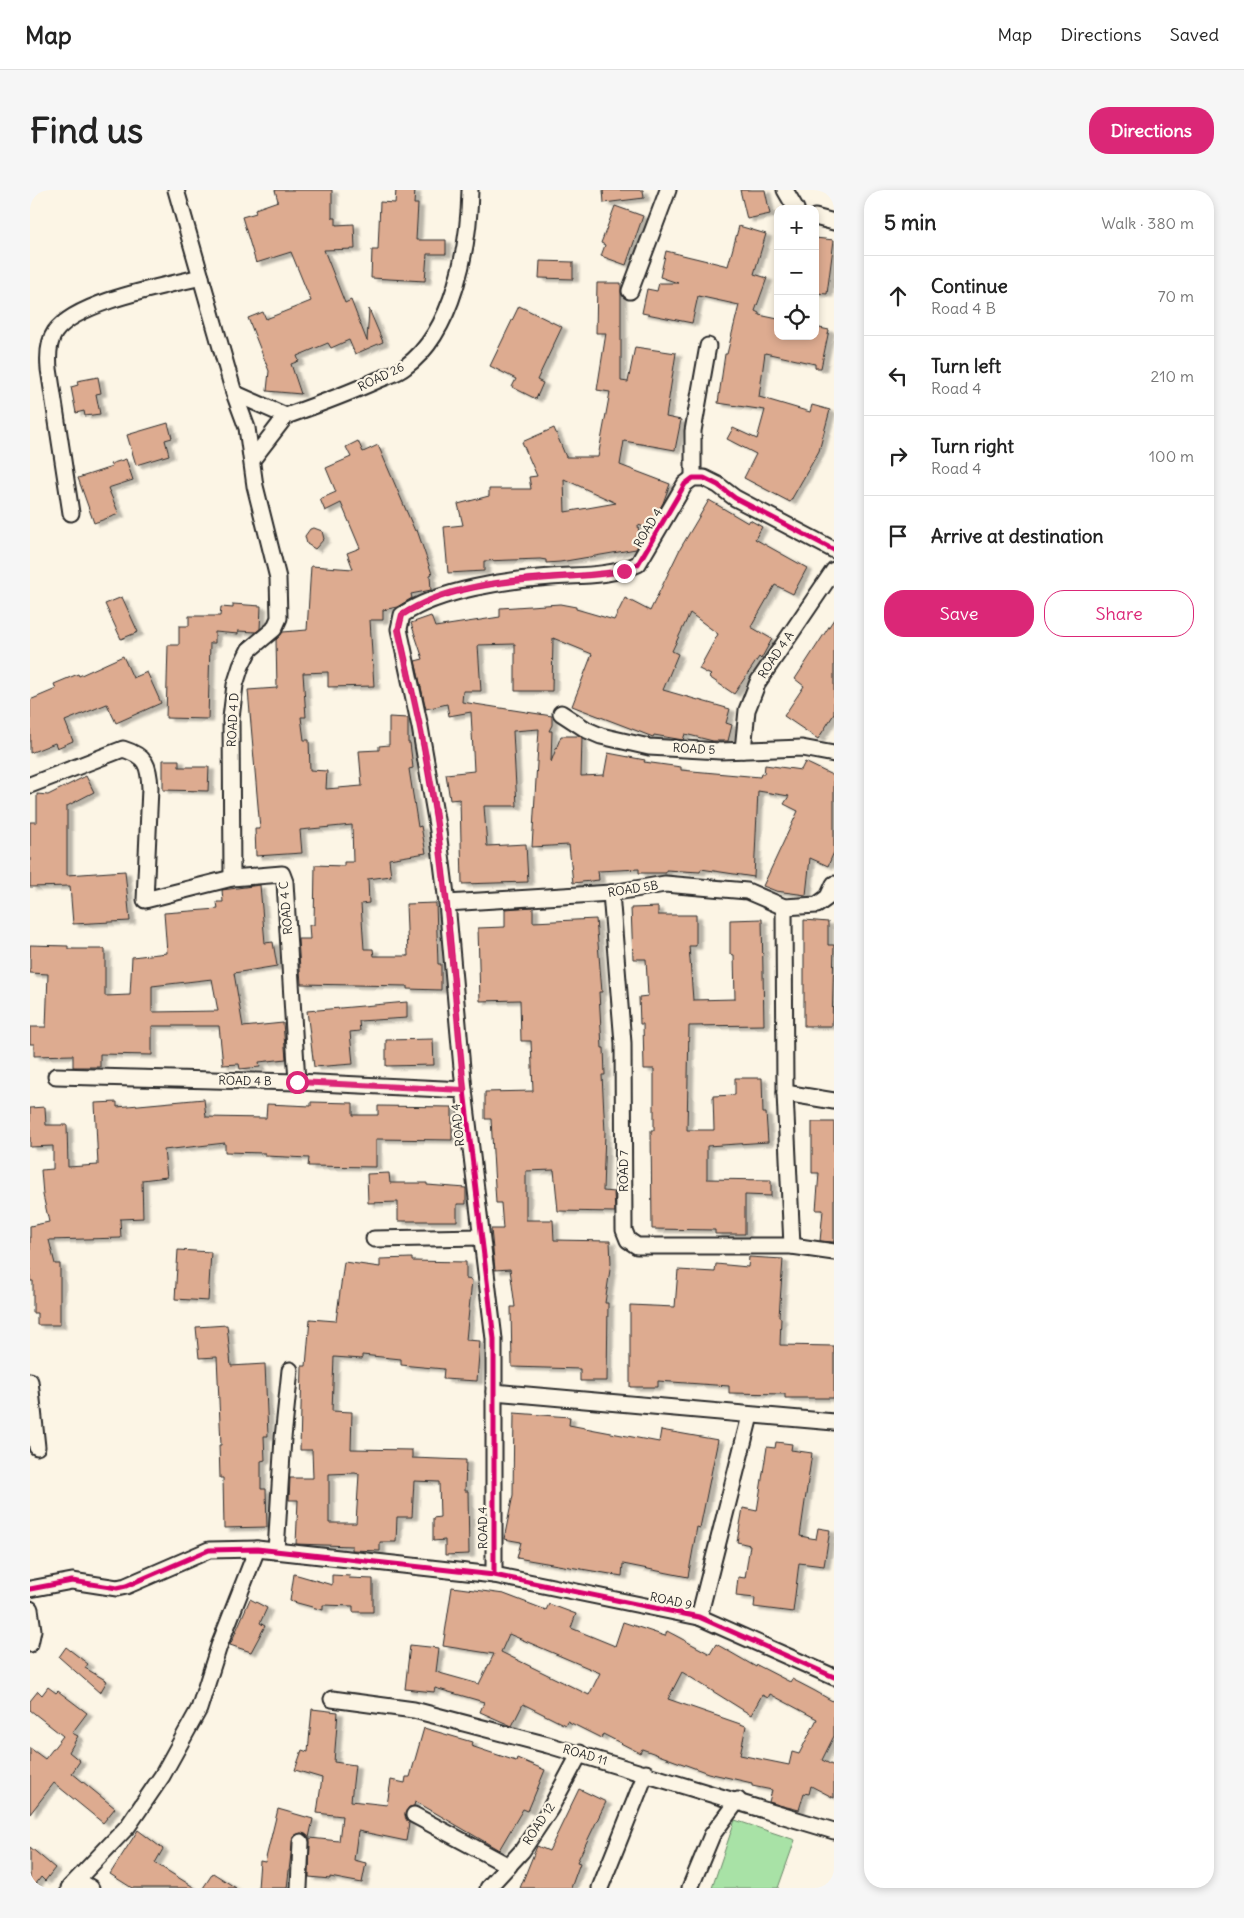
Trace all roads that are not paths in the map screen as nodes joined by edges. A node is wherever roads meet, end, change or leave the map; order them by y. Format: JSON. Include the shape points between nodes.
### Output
{"nodes":[{"id":1,"x":176,"y":190,"type":"edge"},
{"id":2,"x":470,"y":190,"type":"edge"},
{"id":3,"x":668,"y":190,"type":"edge"},
{"id":4,"x":785,"y":190,"type":"edge"},
{"id":5,"x":794,"y":205,"type":"edge"},
{"id":6,"x":819,"y":218,"type":"edge"},
{"id":7,"x":834,"y":222,"type":"edge"},
{"id":8,"x":201,"y":277,"type":"junction"},
{"id":9,"x":630,"y":291,"type":"dead end"},
{"id":10,"x":708,"y":346,"type":"dead end"},
{"id":11,"x":234,"y":393,"type":"junction"},
{"id":12,"x":286,"y":416,"type":"junction"},
{"id":13,"x":252,"y":460,"type":"junction"},
{"id":14,"x":693,"y":478,"type":"junction"},
{"id":15,"x":71,"y":513,"type":"dead end"},
{"id":16,"x":834,"y":550,"type":"edge"},
{"id":17,"x":834,"y":570,"type":"edge"},
{"id":18,"x":561,"y":713,"type":"dead end"},
{"id":19,"x":743,"y":750,"type":"junction"},
{"id":20,"x":834,"y":754,"type":"edge"},
{"id":21,"x":30,"y":785,"type":"edge"},
{"id":22,"x":232,"y":878,"type":"junction"},
{"id":23,"x":834,"y":884,"type":"edge"},
{"id":24,"x":611,"y":893,"type":"junction"},
{"id":25,"x":447,"y":903,"type":"junction"},
{"id":26,"x":784,"y":907,"type":"junction"},
{"id":27,"x":56,"y":1076,"type":"dead end"},
{"id":28,"x":297,"y":1082,"type":"junction"},
{"id":29,"x":464,"y":1090,"type":"junction"},
{"id":30,"x":785,"y":1093,"type":"junction"},
{"id":31,"x":834,"y":1101,"type":"edge"},
{"id":32,"x":481,"y":1237,"type":"junction"},
{"id":33,"x":374,"y":1239,"type":"dead end"},
{"id":34,"x":792,"y":1246,"type":"junction"},
{"id":35,"x":834,"y":1252,"type":"edge"},
{"id":36,"x":290,"y":1370,"type":"dead end"},
{"id":37,"x":30,"y":1381,"type":"edge"},
{"id":38,"x":494,"y":1392,"type":"junction"},
{"id":39,"x":750,"y":1416,"type":"junction"},
{"id":40,"x":834,"y":1422,"type":"edge"},
{"id":41,"x":37,"y":1447,"type":"dead end"},
{"id":42,"x":257,"y":1549,"type":"junction"},
{"id":43,"x":276,"y":1551,"type":"junction"},
{"id":44,"x":494,"y":1575,"type":"junction"},
{"id":45,"x":30,"y":1589,"type":"edge"},
{"id":46,"x":30,"y":1609,"type":"edge"},
{"id":47,"x":699,"y":1617,"type":"junction"},
{"id":48,"x":30,"y":1644,"type":"edge"},
{"id":49,"x":834,"y":1677,"type":"edge"},
{"id":50,"x":332,"y":1699,"type":"dead end"},
{"id":51,"x":580,"y":1753,"type":"junction"},
{"id":52,"x":646,"y":1773,"type":"junction"},
{"id":53,"x":738,"y":1800,"type":"junction"},
{"id":54,"x":414,"y":1814,"type":"dead end"},
{"id":55,"x":834,"y":1831,"type":"edge"},
{"id":56,"x":301,"y":1842,"type":"dead end"},
{"id":57,"x":508,"y":1866,"type":"junction"},
{"id":58,"x":73,"y":1884,"type":"edge"},
{"id":59,"x":91,"y":1888,"type":"edge"},
{"id":60,"x":299,"y":1888,"type":"edge"},
{"id":61,"x":488,"y":1888,"type":"edge"},
{"id":62,"x":600,"y":1888,"type":"edge"},
{"id":63,"x":690,"y":1888,"type":"edge"}],
"edges":[{"from":1,"to":8,"type":"street","name":"ROAD 4 D"},
{"from":2,"to":12,"type":"street","name":"ROAD 26","via":[[462,259],[448,307],[431,342],[405,367],[336,399]]},
{"from":3,"to":9,"type":"street"},
{"from":4,"to":5,"type":"street"},
{"from":6,"to":7,"type":"street"},
{"from":8,"to":11,"type":"street","name":"ROAD 4 D"},
{"from":8,"to":15,"type":"street","via":[[120,297],[74,317],[55,332],[48,354],[49,369]]},
{"from":10,"to":14,"type":"street","via":[[694,431]]},
{"from":11,"to":12,"type":"street"},
{"from":11,"to":13,"type":"street","name":"ROAD 4 D","via":[[247,428]]},
{"from":12,"to":13,"type":"street"},
{"from":13,"to":22,"type":"street","name":"ROAD 4 D","via":[[266,538],[278,578],[279,618],[274,629],[249,650],[235,685],[231,718]]},
{"from":14,"to":16,"type":"street","via":[[704,478],[718,484],[734,498]]},
{"from":14,"to":25,"type":"street","name":"ROAD 4","via":[[685,484],[638,564],[624,571],[485,586],[446,595],[402,615],[398,630],[426,759]]},
{"from":17,"to":19,"type":"street","name":"ROAD 4 A","via":[[758,682],[747,710]]},
{"from":18,"to":19,"type":"street","name":"ROAD 5","via":[[601,736],[649,747]]},
{"from":19,"to":20,"type":"street","name":"ROAD 5","via":[[802,748]]},
{"from":21,"to":22,"type":"street","name":"ROAD 4 C","via":[[123,749],[137,753],[149,770],[150,788],[145,900]]},
{"from":22,"to":28,"type":"street","name":"ROAD 4 C","via":[[272,873],[282,874],[285,882]]},
{"from":23,"to":26,"type":"street","name":"ROAD 5B","via":[[828,897],[817,905]]},
{"from":24,"to":25,"type":"street","name":"ROAD 5B"},
{"from":24,"to":26,"type":"street","name":"ROAD 5B","via":[[665,884],[747,891]]},
{"from":24,"to":34,"type":"street","name":"ROAD 7","via":[[623,1043],[624,1230],[628,1240],[637,1246]]},
{"from":25,"to":29,"type":"street","name":"ROAD 4"},
{"from":26,"to":30,"type":"street"},
{"from":27,"to":28,"type":"street","name":"ROAD 4 B"},
{"from":28,"to":29,"type":"street","name":"ROAD 4 B"},
{"from":29,"to":32,"type":"street","name":"ROAD 4"},
{"from":30,"to":31,"type":"street"},
{"from":30,"to":34,"type":"street"},
{"from":32,"to":33,"type":"street"},
{"from":32,"to":38,"type":"street","name":"ROAD 4","via":[[494,1339]]},
{"from":34,"to":35,"type":"street","name":"ROAD 7"},
{"from":36,"to":43,"type":"street"},
{"from":37,"to":41,"type":"street"},
{"from":38,"to":39,"type":"street"},
{"from":38,"to":44,"type":"street","name":"ROAD 4"},
{"from":39,"to":40,"type":"street"},
{"from":39,"to":47,"type":"street"},
{"from":42,"to":43,"type":"street","name":"ROAD 9"},
{"from":42,"to":45,"type":"street","name":"ROAD 9","via":[[209,1550],[117,1588],[72,1580]]},
{"from":42,"to":58,"type":"street","via":[[199,1708],[150,1797],[128,1826]]},
{"from":43,"to":44,"type":"street","name":"ROAD 9"},
{"from":44,"to":47,"type":"street","name":"ROAD 9"},
{"from":46,"to":48,"type":"street","via":[[33,1630]]},
{"from":47,"to":49,"type":"street","name":"ROAD 9"},
{"from":50,"to":51,"type":"street","name":"ROAD 11","via":[[414,1710]]},
{"from":51,"to":52,"type":"street","name":"ROAD 11"},
{"from":51,"to":57,"type":"street","name":"ROAD 12","via":[[550,1809]]},
{"from":52,"to":53,"type":"street","name":"ROAD 11"},
{"from":52,"to":62,"type":"street"},
{"from":53,"to":55,"type":"street","name":"ROAD 11"},
{"from":53,"to":63,"type":"street","via":[[712,1835]]},
{"from":54,"to":57,"type":"street"},
{"from":56,"to":60,"type":"street"},
{"from":57,"to":61,"type":"street","name":"ROAD 12"},
{"from":58,"to":59,"type":"street"}]}
